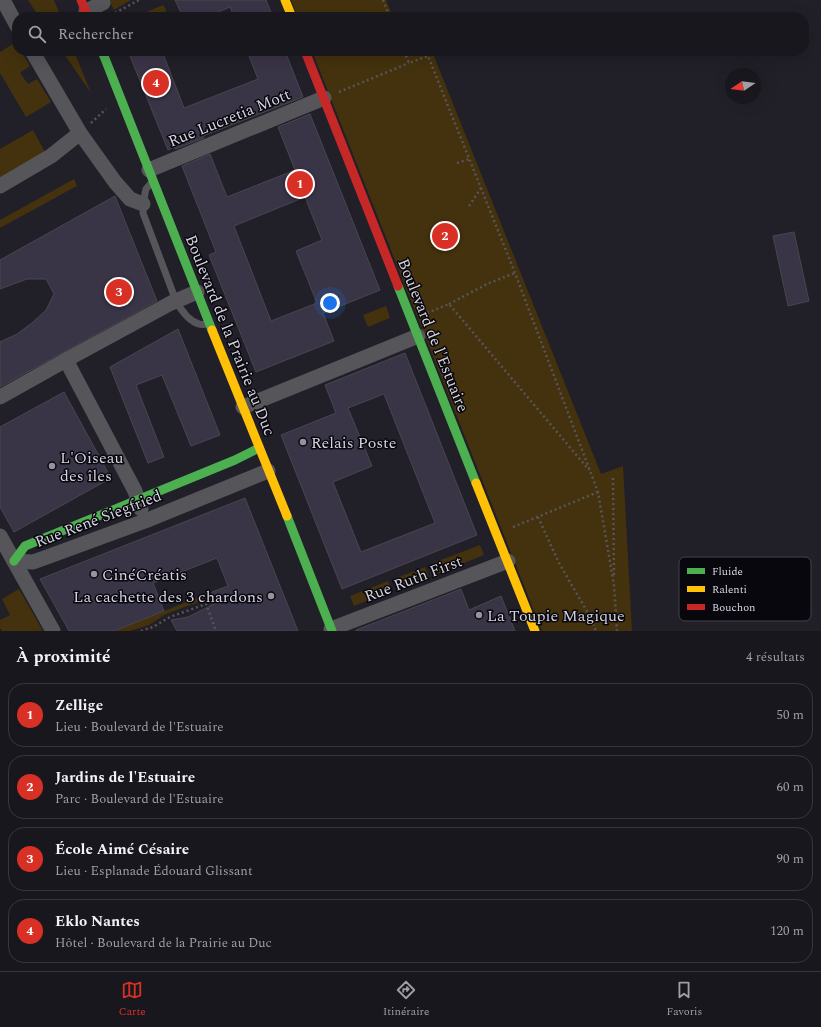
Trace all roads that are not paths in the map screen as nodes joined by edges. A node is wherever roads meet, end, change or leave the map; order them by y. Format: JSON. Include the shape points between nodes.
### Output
{"nodes":[{"id":1,"x":3,"y":0,"type":"edge"},
{"id":2,"x":101,"y":0,"type":"edge"},
{"id":3,"x":285,"y":0,"type":"edge"},
{"id":4,"x":85,"y":9,"type":"edge"},
{"id":5,"x":290,"y":12,"type":"edge"},
{"id":6,"x":12,"y":17,"type":"edge"},
{"id":7,"x":35,"y":56,"type":"edge"},
{"id":8,"x":104,"y":56,"type":"edge"},
{"id":9,"x":307,"y":56,"type":"edge"},
{"id":10,"x":324,"y":98,"type":"junction"},
{"id":11,"x":80,"y":133,"type":"junction"},
{"id":12,"x":151,"y":175,"type":"junction"},
{"id":13,"x":0,"y":186,"type":"edge"},
{"id":14,"x":143,"y":204,"type":"junction"},
{"id":15,"x":197,"y":292,"type":"junction"},
{"id":16,"x":176,"y":301,"type":"junction"},
{"id":17,"x":210,"y":324,"type":"junction"},
{"id":18,"x":418,"y":336,"type":"junction"},
{"id":19,"x":66,"y":360,"type":"junction"},
{"id":20,"x":0,"y":397,"type":"edge"},
{"id":21,"x":243,"y":407,"type":"junction"},
{"id":22,"x":259,"y":448,"type":"junction"},
{"id":23,"x":268,"y":471,"type":"junction"},
{"id":24,"x":138,"y":499,"type":"junction"},
{"id":25,"x":145,"y":521,"type":"junction"},
{"id":26,"x":55,"y":533,"type":"junction"},
{"id":27,"x":0,"y":536,"type":"edge"},
{"id":28,"x":25,"y":546,"type":"junction"},
{"id":29,"x":63,"y":551,"type":"junction"},
{"id":30,"x":14,"y":561,"type":"junction"},
{"id":31,"x":508,"y":561,"type":"junction"},
{"id":32,"x":33,"y":562,"type":"junction"},
{"id":33,"x":331,"y":630,"type":"edge"},
{"id":34,"x":53,"y":631,"type":"edge"},
{"id":35,"x":535,"y":631,"type":"edge"}],
"edges":[{"from":1,"to":6,"type":"street"},
{"from":2,"to":4,"type":"street","via":[[102,3]]},
{"from":3,"to":5,"type":"main road"},
{"from":7,"to":11,"type":"street"},
{"from":8,"to":12,"type":"main road","name":"Boulevard de la Prairie au Duc"},
{"from":9,"to":10,"type":"main road","name":"Boulevard de l'Estuaire"},
{"from":10,"to":12,"type":"street","name":"Rue Lucretia Mott"},
{"from":10,"to":18,"type":"main road","name":"Boulevard de l'Estuaire"},
{"from":11,"to":13,"type":"street","via":[[51,156]]},
{"from":11,"to":14,"type":"street","via":[[130,199]]},
{"from":12,"to":14,"type":"lane"},
{"from":12,"to":15,"type":"main road","name":"Boulevard de la Prairie au Duc"},
{"from":14,"to":16,"type":"lane","via":[[144,217]]},
{"from":15,"to":16,"type":"street"},
{"from":15,"to":17,"type":"main road","name":"Boulevard de la Prairie au Duc"},
{"from":16,"to":17,"type":"lane","via":[[181,310],[193,321]]},
{"from":16,"to":19,"type":"street"},
{"from":17,"to":21,"type":"main road","name":"Boulevard de la Prairie au Duc"},
{"from":18,"to":21,"type":"street"},
{"from":18,"to":31,"type":"main road","name":"Boulevard de l'Estuaire"},
{"from":19,"to":20,"type":"street"},
{"from":19,"to":24,"type":"street"},
{"from":21,"to":22,"type":"main road","name":"Boulevard de la Prairie au Duc"},
{"from":22,"to":23,"type":"main road","name":"Boulevard de la Prairie au Duc"},
{"from":22,"to":24,"type":"main road","name":"Rue René Siegfried"},
{"from":23,"to":25,"type":"street","name":"Rue René Siegfried"},
{"from":23,"to":33,"type":"main road","name":"Boulevard de la Prairie au Duc"},
{"from":24,"to":25,"type":"street"},
{"from":24,"to":26,"type":"main road","name":"Rue René Siegfried"},
{"from":25,"to":29,"type":"street","name":"Rue René Siegfried"},
{"from":26,"to":28,"type":"main road","name":"Rue René Siegfried"},
{"from":26,"to":29,"type":"street","via":[[56,544]]},
{"from":27,"to":30,"type":"street"},
{"from":28,"to":30,"type":"main road","name":"Rue René Siegfried"},
{"from":28,"to":32,"type":"street"},
{"from":29,"to":32,"type":"street","name":"Rue René Siegfried"},
{"from":30,"to":32,"type":"street","name":"Rue René Siegfried"},
{"from":30,"to":34,"type":"street"},
{"from":31,"to":33,"type":"street","name":"Rue Ruth First"},
{"from":31,"to":35,"type":"main road","name":"Boulevard de l'Estuaire"}]}
